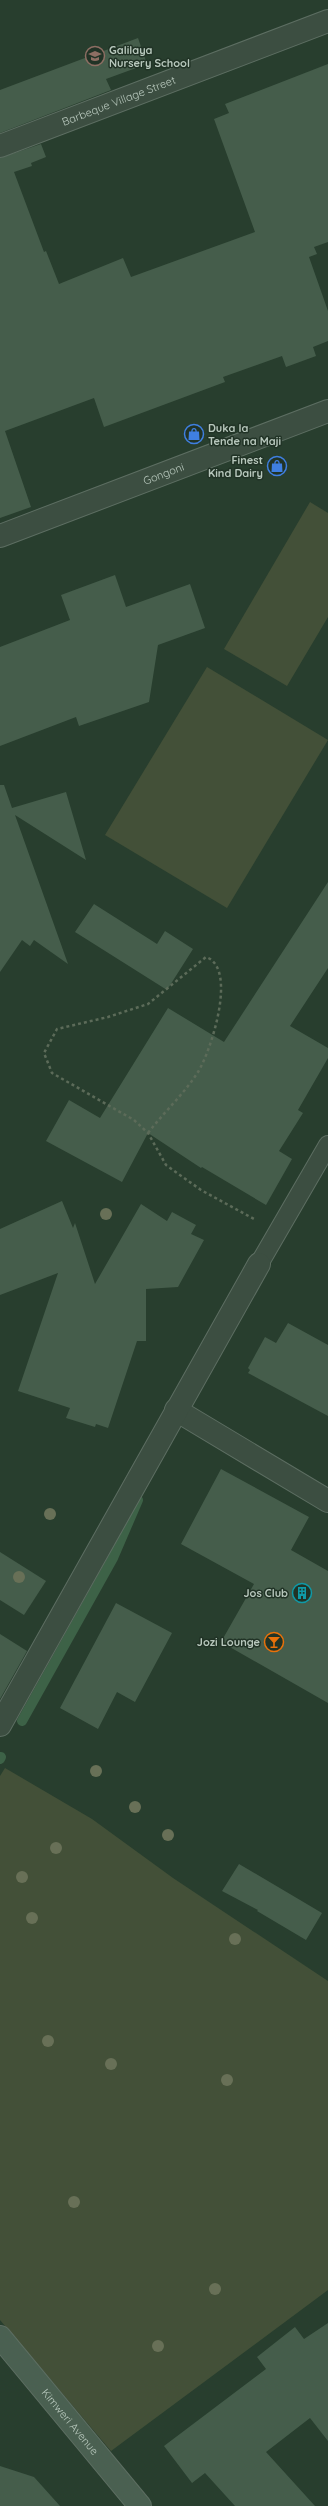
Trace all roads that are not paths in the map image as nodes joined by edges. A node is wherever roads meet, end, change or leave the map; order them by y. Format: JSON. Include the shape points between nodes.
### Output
{"nodes":[{"id":1,"x":328,"y":22,"type":"edge"},
{"id":2,"x":0,"y":146,"type":"edge"},
{"id":3,"x":328,"y":411,"type":"edge"},
{"id":4,"x":0,"y":536,"type":"edge"},
{"id":5,"x":328,"y":1145,"type":"edge"},
{"id":6,"x":259,"y":1264,"type":"joint"},
{"id":7,"x":176,"y":1410,"type":"junction"},
{"id":8,"x":328,"y":1501,"type":"edge"},
{"id":9,"x":0,"y":1725,"type":"edge"},
{"id":10,"x":0,"y":2337,"type":"edge"},
{"id":11,"x":140,"y":2506,"type":"edge"}],
"edges":[{"from":1,"to":2,"type":"street","name":"Barbeque Village Street"},
{"from":3,"to":4,"type":"street","name":"Gongoni"},
{"from":5,"to":6,"type":"lane"},
{"from":6,"to":7,"type":"street"},
{"from":7,"to":8,"type":"street"},
{"from":7,"to":9,"type":"street"},
{"from":10,"to":11,"type":"street","name":"Kimweri Avenue"}]}
